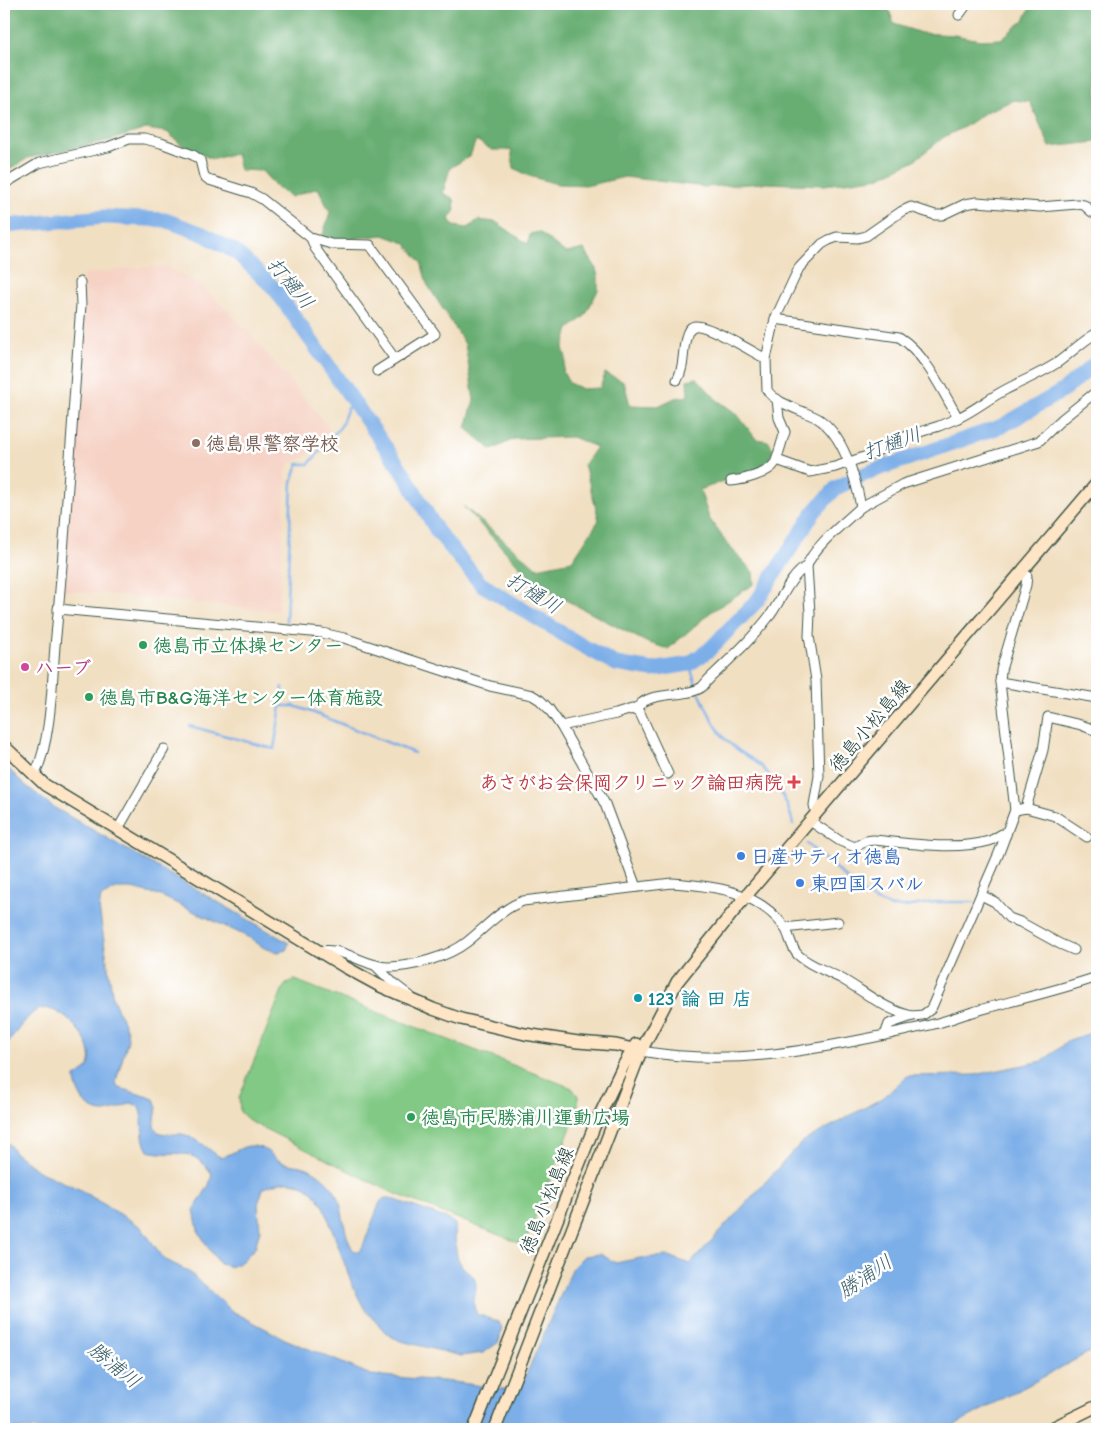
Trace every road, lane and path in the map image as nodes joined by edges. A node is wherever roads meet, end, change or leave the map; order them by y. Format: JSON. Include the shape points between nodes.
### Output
{"nodes":[{"id":1,"x":967,"y":4,"type":"edge"},
{"id":2,"x":959,"y":15,"type":"dead end"},
{"id":3,"x":4,"y":184,"type":"edge"},
{"id":4,"x":1097,"y":213,"type":"edge"},
{"id":5,"x":311,"y":238,"type":"junction"},
{"id":6,"x":80,"y":282,"type":"dead end"},
{"id":7,"x":776,"y":319,"type":"junction"},
{"id":8,"x":1097,"y":333,"type":"edge"},
{"id":9,"x":395,"y":359,"type":"junction"},
{"id":10,"x":766,"y":359,"type":"junction"},
{"id":11,"x":377,"y":371,"type":"dead end"},
{"id":12,"x":677,"y":380,"type":"dead end"},
{"id":13,"x":1097,"y":391,"type":"edge"},
{"id":14,"x":777,"y":399,"type":"junction"},
{"id":15,"x":958,"y":418,"type":"junction"},
{"id":16,"x":777,"y":460,"type":"junction"},
{"id":17,"x":849,"y":464,"type":"junction"},
{"id":18,"x":731,"y":482,"type":"dead end"},
{"id":19,"x":1097,"y":483,"type":"edge"},
{"id":20,"x":860,"y":504,"type":"junction"},
{"id":21,"x":807,"y":566,"type":"junction"},
{"id":22,"x":1022,"y":572,"type":"junction"},
{"id":23,"x":58,"y":609,"type":"junction"},
{"id":24,"x":1000,"y":682,"type":"junction"},
{"id":25,"x":1097,"y":698,"type":"edge"},
{"id":26,"x":636,"y":710,"type":"junction"},
{"id":27,"x":561,"y":726,"type":"junction"},
{"id":28,"x":1097,"y":731,"type":"edge"},
{"id":29,"x":4,"y":746,"type":"edge"},
{"id":30,"x":164,"y":749,"type":"dead end"},
{"id":31,"x":668,"y":774,"type":"dead end"},
{"id":32,"x":34,"y":776,"type":"junction"},
{"id":33,"x":1026,"y":808,"type":"junction"},
{"id":34,"x":1014,"y":810,"type":"junction"},
{"id":35,"x":813,"y":817,"type":"junction"},
{"id":36,"x":118,"y":829,"type":"junction"},
{"id":37,"x":1006,"y":835,"type":"junction"},
{"id":38,"x":1087,"y":837,"type":"dead end"},
{"id":39,"x":636,"y":887,"type":"junction"},
{"id":40,"x":981,"y":895,"type":"junction"},
{"id":41,"x":746,"y":896,"type":"junction"},
{"id":42,"x":838,"y":922,"type":"dead end"},
{"id":43,"x":785,"y":928,"type":"junction"},
{"id":44,"x":1074,"y":950,"type":"dead end"},
{"id":45,"x":321,"y":951,"type":"junction"},
{"id":46,"x":374,"y":965,"type":"junction"},
{"id":47,"x":1097,"y":978,"type":"edge"},
{"id":48,"x":413,"y":1000,"type":"junction"},
{"id":49,"x":923,"y":1015,"type":"junction"},
{"id":50,"x":912,"y":1016,"type":"junction"},
{"id":51,"x":945,"y":1020,"type":"junction"},
{"id":52,"x":885,"y":1034,"type":"junction"},
{"id":53,"x":637,"y":1050,"type":"junction"},
{"id":54,"x":1097,"y":1406,"type":"edge"},
{"id":55,"x":474,"y":1429,"type":"edge"},
{"id":56,"x":495,"y":1429,"type":"edge"},
{"id":57,"x":1050,"y":1429,"type":"edge"}],
"edges":[{"from":1,"to":2,"type":"street"},
{"from":3,"to":5,"type":"street","via":[[39,163],[130,139],[144,139],[193,155],[200,160],[204,176],[209,180],[262,199]]},
{"from":4,"to":7,"type":"street","via":[[1077,204],[1040,206],[976,202],[935,216],[911,207],[866,236],[838,236],[822,244],[799,268]]},
{"from":5,"to":9,"type":"street"},
{"from":5,"to":9,"type":"street","via":[[332,244],[370,245],[435,334]]},
{"from":6,"to":23,"type":"street"},
{"from":7,"to":10,"type":"street"},
{"from":7,"to":15,"type":"street","via":[[899,337],[931,370]]},
{"from":8,"to":15,"type":"street","via":[[1049,368]]},
{"from":9,"to":11,"type":"street"},
{"from":10,"to":12,"type":"street","via":[[696,326],[687,332]]},
{"from":10,"to":14,"type":"street","via":[[767,390]]},
{"from":13,"to":20,"type":"street","via":[[1039,441],[903,484]]},
{"from":14,"to":16,"type":"street","via":[[778,418],[785,432]]},
{"from":14,"to":17,"type":"street","via":[[828,426]]},
{"from":15,"to":17,"type":"street","via":[[907,436]]},
{"from":16,"to":17,"type":"street","via":[[810,472]]},
{"from":16,"to":18,"type":"street","via":[[758,474]]},
{"from":17,"to":20,"type":"street"},
{"from":19,"to":22,"type":"main road","name":"徳島小松島線"},
{"from":20,"to":21,"type":"street","via":[[809,558]]},
{"from":21,"to":26,"type":"street","via":[[796,575],[770,616],[751,638],[702,687],[644,700]]},
{"from":21,"to":35,"type":"street","via":[[817,703],[818,776]]},
{"from":22,"to":24,"type":"street","via":[[1027,576],[1026,585],[1000,670]]},
{"from":22,"to":35,"type":"main road","name":"徳島小松島線"},
{"from":23,"to":27,"type":"street","via":[[322,633],[344,638],[490,686],[532,695],[549,708]]},
{"from":23,"to":32,"type":"street","via":[[49,715],[41,764]]},
{"from":24,"to":25,"type":"street"},
{"from":24,"to":34,"type":"street"},
{"from":26,"to":27,"type":"street"},
{"from":26,"to":31,"type":"street"},
{"from":27,"to":39,"type":"street","via":[[605,804]]},
{"from":28,"to":33,"type":"street","via":[[1048,717],[1043,750]]},
{"from":29,"to":32,"type":"main road"},
{"from":30,"to":36,"type":"street"},
{"from":32,"to":36,"type":"main road"},
{"from":33,"to":34,"type":"street"},
{"from":33,"to":38,"type":"street","via":[[1055,816]]},
{"from":34,"to":37,"type":"street"},
{"from":35,"to":37,"type":"street","via":[[840,841],[855,846],[873,840],[968,845]]},
{"from":35,"to":41,"type":"main road","name":"徳島小松島線"},
{"from":36,"to":45,"type":"main road"},
{"from":37,"to":40,"type":"street"},
{"from":39,"to":41,"type":"street","via":[[672,883],[732,891]]},
{"from":39,"to":46,"type":"street","via":[[523,901],[506,909],[465,944],[441,956],[387,967]]},
{"from":40,"to":44,"type":"street","via":[[995,902],[1009,918]]},
{"from":40,"to":49,"type":"street","via":[[935,1002]]},
{"from":41,"to":43,"type":"street","via":[[770,911]]},
{"from":41,"to":53,"type":"main road","name":"徳島小松島線","via":[[687,968],[645,1028]]},
{"from":42,"to":43,"type":"street"},
{"from":43,"to":50,"type":"street","via":[[798,955],[812,965],[841,978],[890,1009]]},
{"from":45,"to":46,"type":"street","via":[[329,950]]},
{"from":45,"to":48,"type":"main road","via":[[353,972]]},
{"from":46,"to":48,"type":"street"},
{"from":47,"to":51,"type":"street"},
{"from":48,"to":53,"type":"main road","via":[[461,1019],[525,1034]]},
{"from":49,"to":50,"type":"street"},
{"from":49,"to":51,"type":"street"},
{"from":50,"to":52,"type":"street","via":[[889,1024]]},
{"from":51,"to":52,"type":"street"},
{"from":52,"to":53,"type":"street","via":[[839,1045],[762,1056],[699,1058]]},
{"from":53,"to":55,"type":"main road","name":"徳島小松島線","via":[[623,1066],[594,1127]]},
{"from":53,"to":56,"type":"main road","name":"徳島小松島線","via":[[634,1071]]},
{"from":54,"to":57,"type":"main road"}]}
